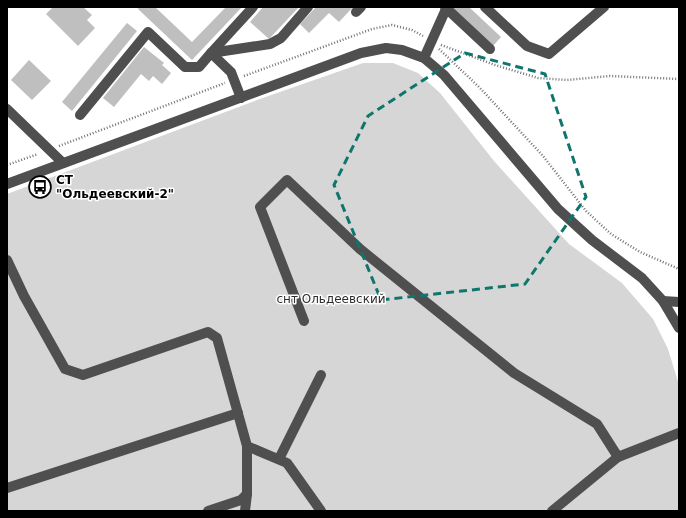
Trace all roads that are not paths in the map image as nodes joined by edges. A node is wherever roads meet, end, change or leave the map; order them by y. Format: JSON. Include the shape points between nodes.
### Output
{"nodes":[{"id":1,"x":253,"y":7,"type":"edge"},
{"id":2,"x":308,"y":7,"type":"edge"},
{"id":3,"x":485,"y":7,"type":"edge"},
{"id":4,"x":604,"y":7,"type":"edge"},
{"id":5,"x":446,"y":8,"type":"edge"},
{"id":6,"x":490,"y":49,"type":"dead end"},
{"id":7,"x":210,"y":53,"type":"junction"},
{"id":8,"x":424,"y":58,"type":"junction"},
{"id":9,"x":241,"y":98,"type":"junction"},
{"id":10,"x":7,"y":109,"type":"edge"},
{"id":11,"x":80,"y":115,"type":"dead end"},
{"id":12,"x":63,"y":163,"type":"junction"},
{"id":13,"x":7,"y":184,"type":"edge"},
{"id":14,"x":7,"y":260,"type":"edge"},
{"id":15,"x":663,"y":301,"type":"junction"},
{"id":16,"x":679,"y":302,"type":"edge"},
{"id":17,"x":304,"y":321,"type":"dead end"},
{"id":18,"x":679,"y":328,"type":"edge"},
{"id":19,"x":321,"y":375,"type":"dead end"},
{"id":20,"x":238,"y":413,"type":"junction"},
{"id":21,"x":679,"y":433,"type":"edge"},
{"id":22,"x":247,"y":446,"type":"junction"},
{"id":23,"x":618,"y":457,"type":"junction"},
{"id":24,"x":279,"y":459,"type":"junction"},
{"id":25,"x":7,"y":488,"type":"edge"},
{"id":26,"x":247,"y":494,"type":"junction"},
{"id":27,"x":208,"y":511,"type":"edge"},
{"id":28,"x":245,"y":511,"type":"edge"},
{"id":29,"x":321,"y":511,"type":"edge"},
{"id":30,"x":552,"y":511,"type":"edge"}],
"edges":[{"from":1,"to":7,"type":"street"},
{"from":2,"to":7,"type":"street","via":[[280,38],[270,44]]},
{"from":3,"to":4,"type":"street","via":[[527,46],[549,54]]},
{"from":5,"to":6,"type":"street"},
{"from":5,"to":8,"type":"street"},
{"from":7,"to":9,"type":"street","via":[[231,72]]},
{"from":7,"to":11,"type":"street","via":[[199,67],[185,67],[148,32]]},
{"from":8,"to":9,"type":"street","via":[[402,50],[386,48],[361,53]]},
{"from":8,"to":15,"type":"street","via":[[444,75],[558,209],[592,240],[642,278]]},
{"from":9,"to":12,"type":"street"},
{"from":10,"to":12,"type":"street"},
{"from":12,"to":13,"type":"street"},
{"from":14,"to":20,"type":"street","via":[[65,369],[83,375],[208,332],[217,338]]},
{"from":15,"to":16,"type":"street"},
{"from":15,"to":18,"type":"street"},
{"from":17,"to":23,"type":"street","via":[[260,207],[287,180],[360,249],[514,373],[598,424]]},
{"from":19,"to":24,"type":"street"},
{"from":20,"to":22,"type":"street"},
{"from":20,"to":25,"type":"street"},
{"from":21,"to":23,"type":"street"},
{"from":22,"to":24,"type":"street"},
{"from":22,"to":26,"type":"street"},
{"from":23,"to":30,"type":"street"},
{"from":24,"to":29,"type":"street","via":[[287,463]]},
{"from":26,"to":27,"type":"street","via":[[241,500]]},
{"from":26,"to":28,"type":"street"}]}
